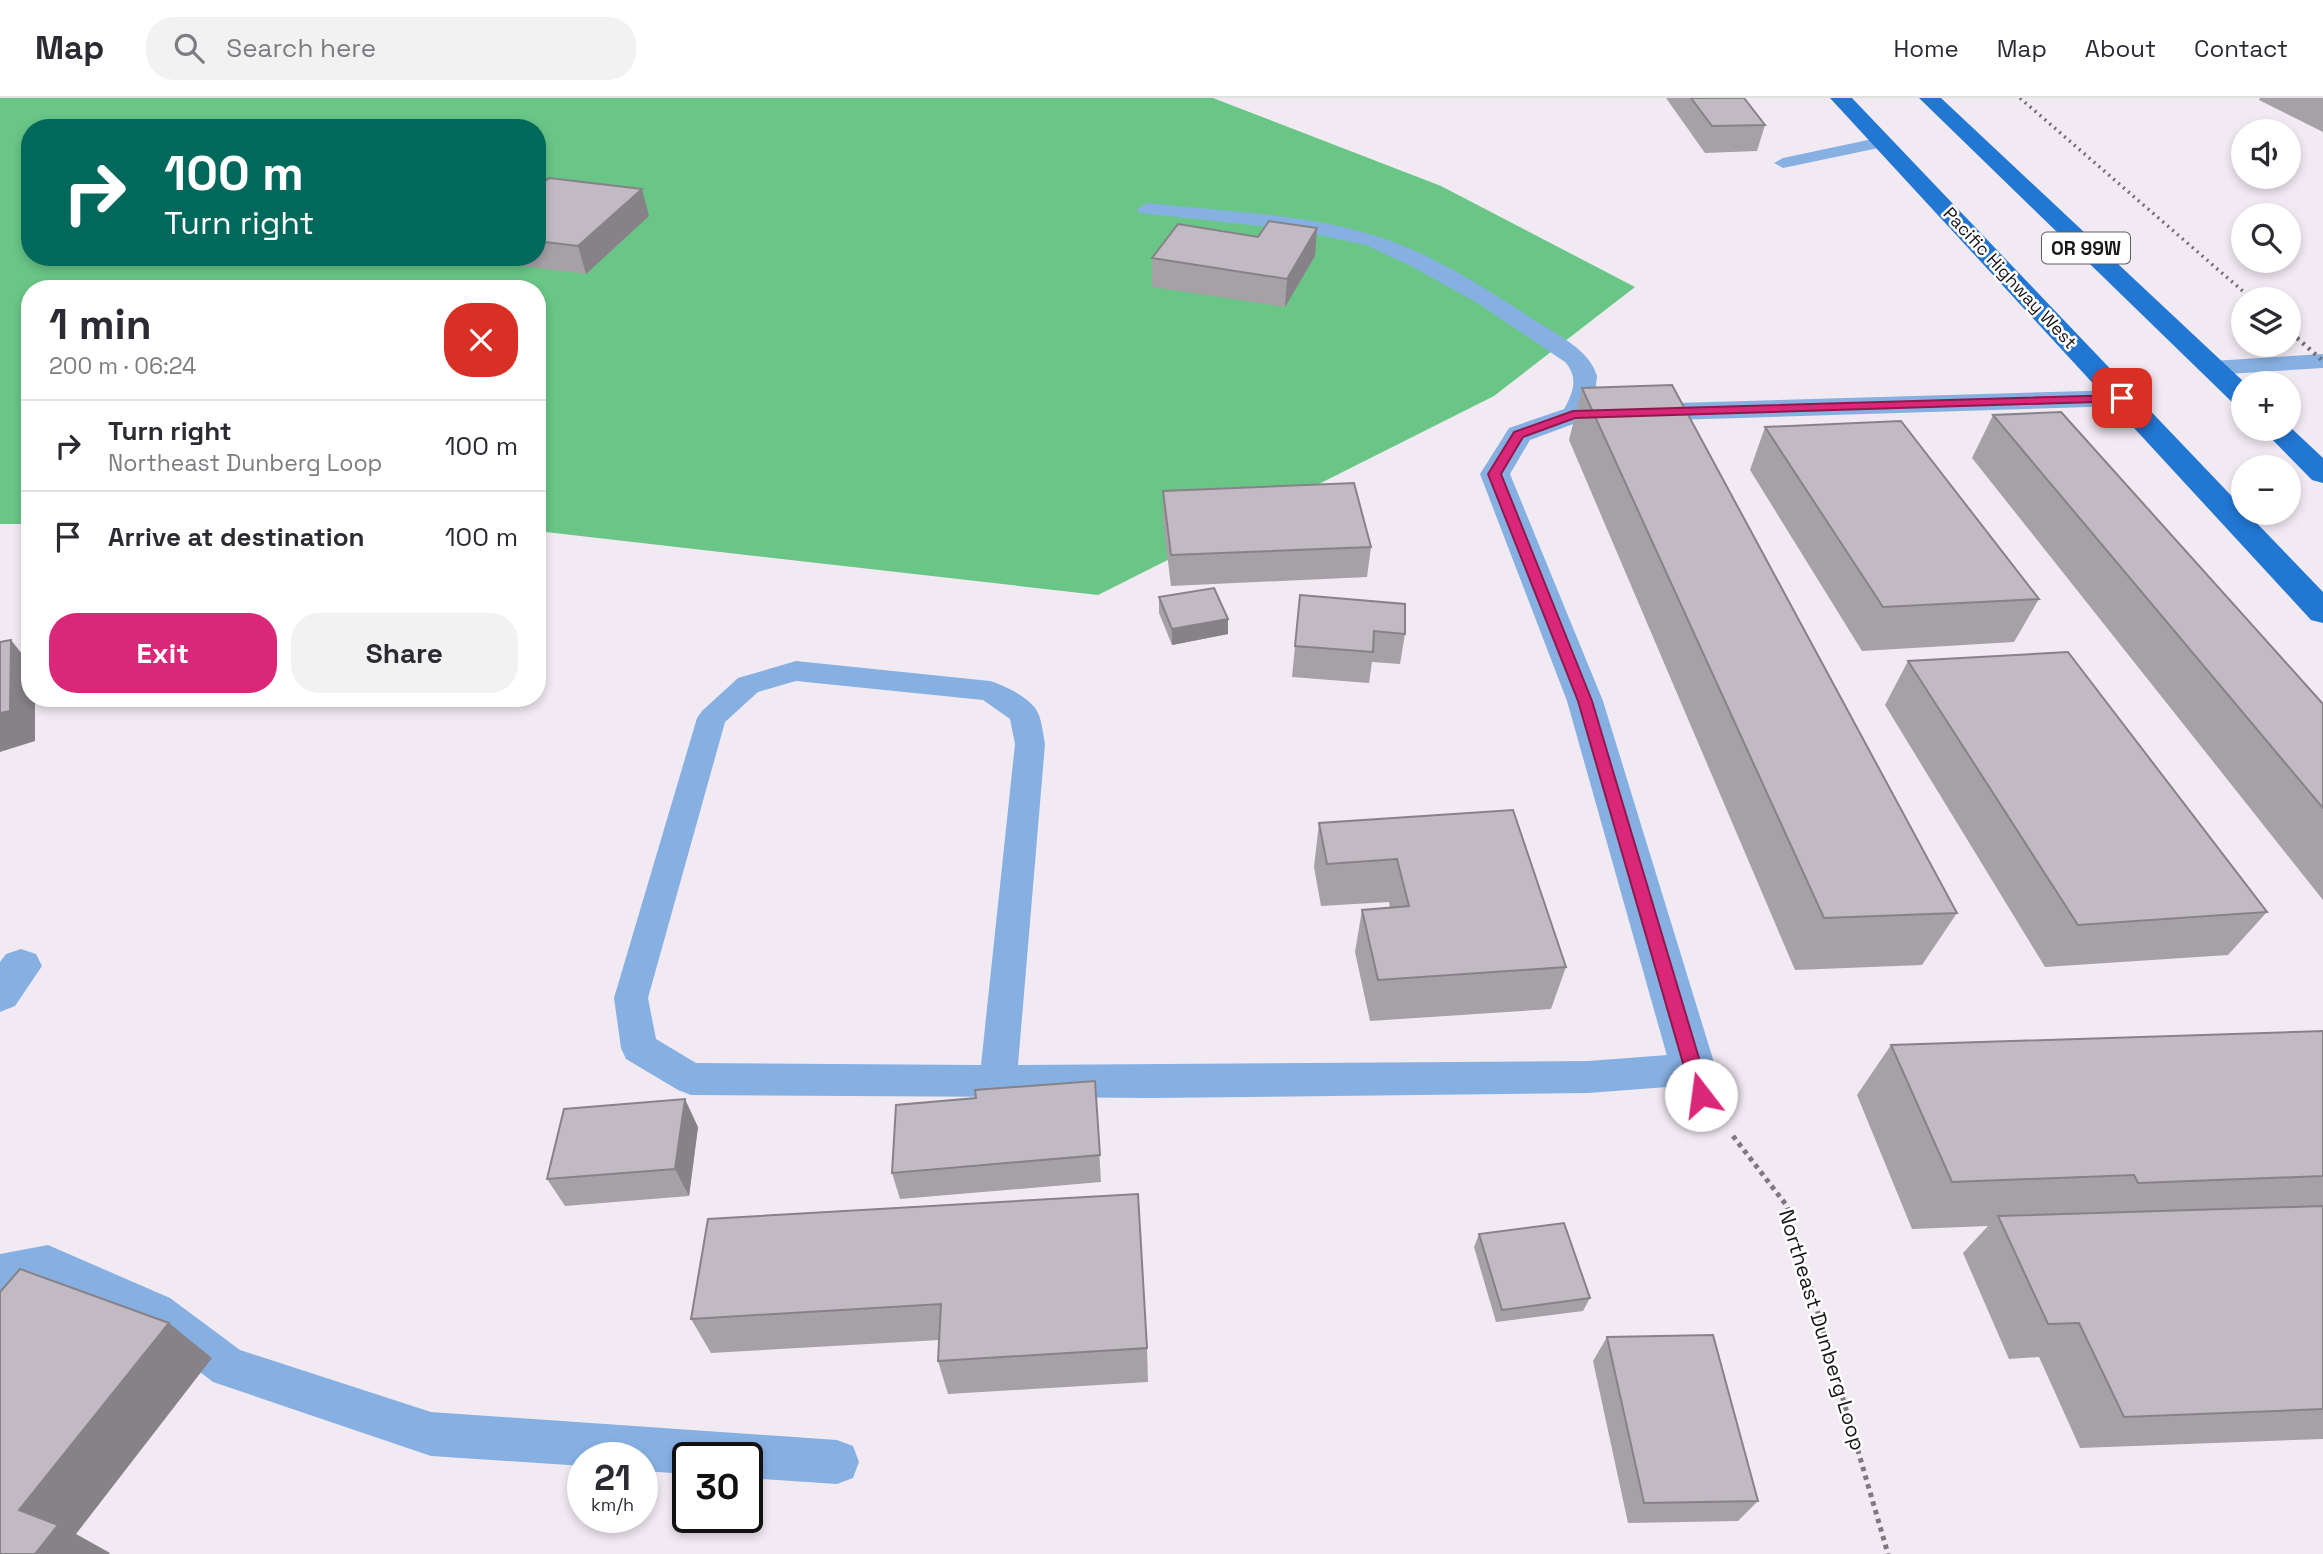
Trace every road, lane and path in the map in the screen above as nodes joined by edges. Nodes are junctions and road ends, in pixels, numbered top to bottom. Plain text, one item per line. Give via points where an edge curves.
1 (1840, 98) edge
2 (1929, 98) edge
3 (1882, 142) junction
4 (1783, 163) dead end
5 (1147, 209) dead end
6 (2323, 361) edge
7 (2212, 368) junction
8 (2231, 386) edge
9 (2122, 398) junction
10 (1573, 415) junction
11 (2289, 441) edge
12 (2323, 474) edge
13 (2323, 612) edge
14 (998, 1082) junction
15 (1697, 1082) junction
16 (0, 1273) edge
17 (836, 1462) dead end
18 (1888, 1554) edge

1 - 3 main road, Pacific Highway West
2 - 7 main road, OR 99W
3 - 4 lane
3 - 9 main road, Pacific Highway West
5 - 10 lane via 1296,225 1374,241 1444,274 1578,360 1585,372 1585,389
6 - 7 lane
7 - 8 main road, OR 99W
9 - 10 street
9 - 13 main road, Pacific Highway West
10 - 15 street via 1519,435 1495,474 1585,701
11 - 12 main road
14 - 14 lane via 691,1079 639,1048 631,998 712,719 748,685 796,671 810,672 990,691 1024,713 1030,744
14 - 15 lane via 1588,1077
15 - 18 path, Northeast Dunberg Loop via 1787,1206
16 - 17 lane via 48,1264 155,1312 228,1367 431,1434

